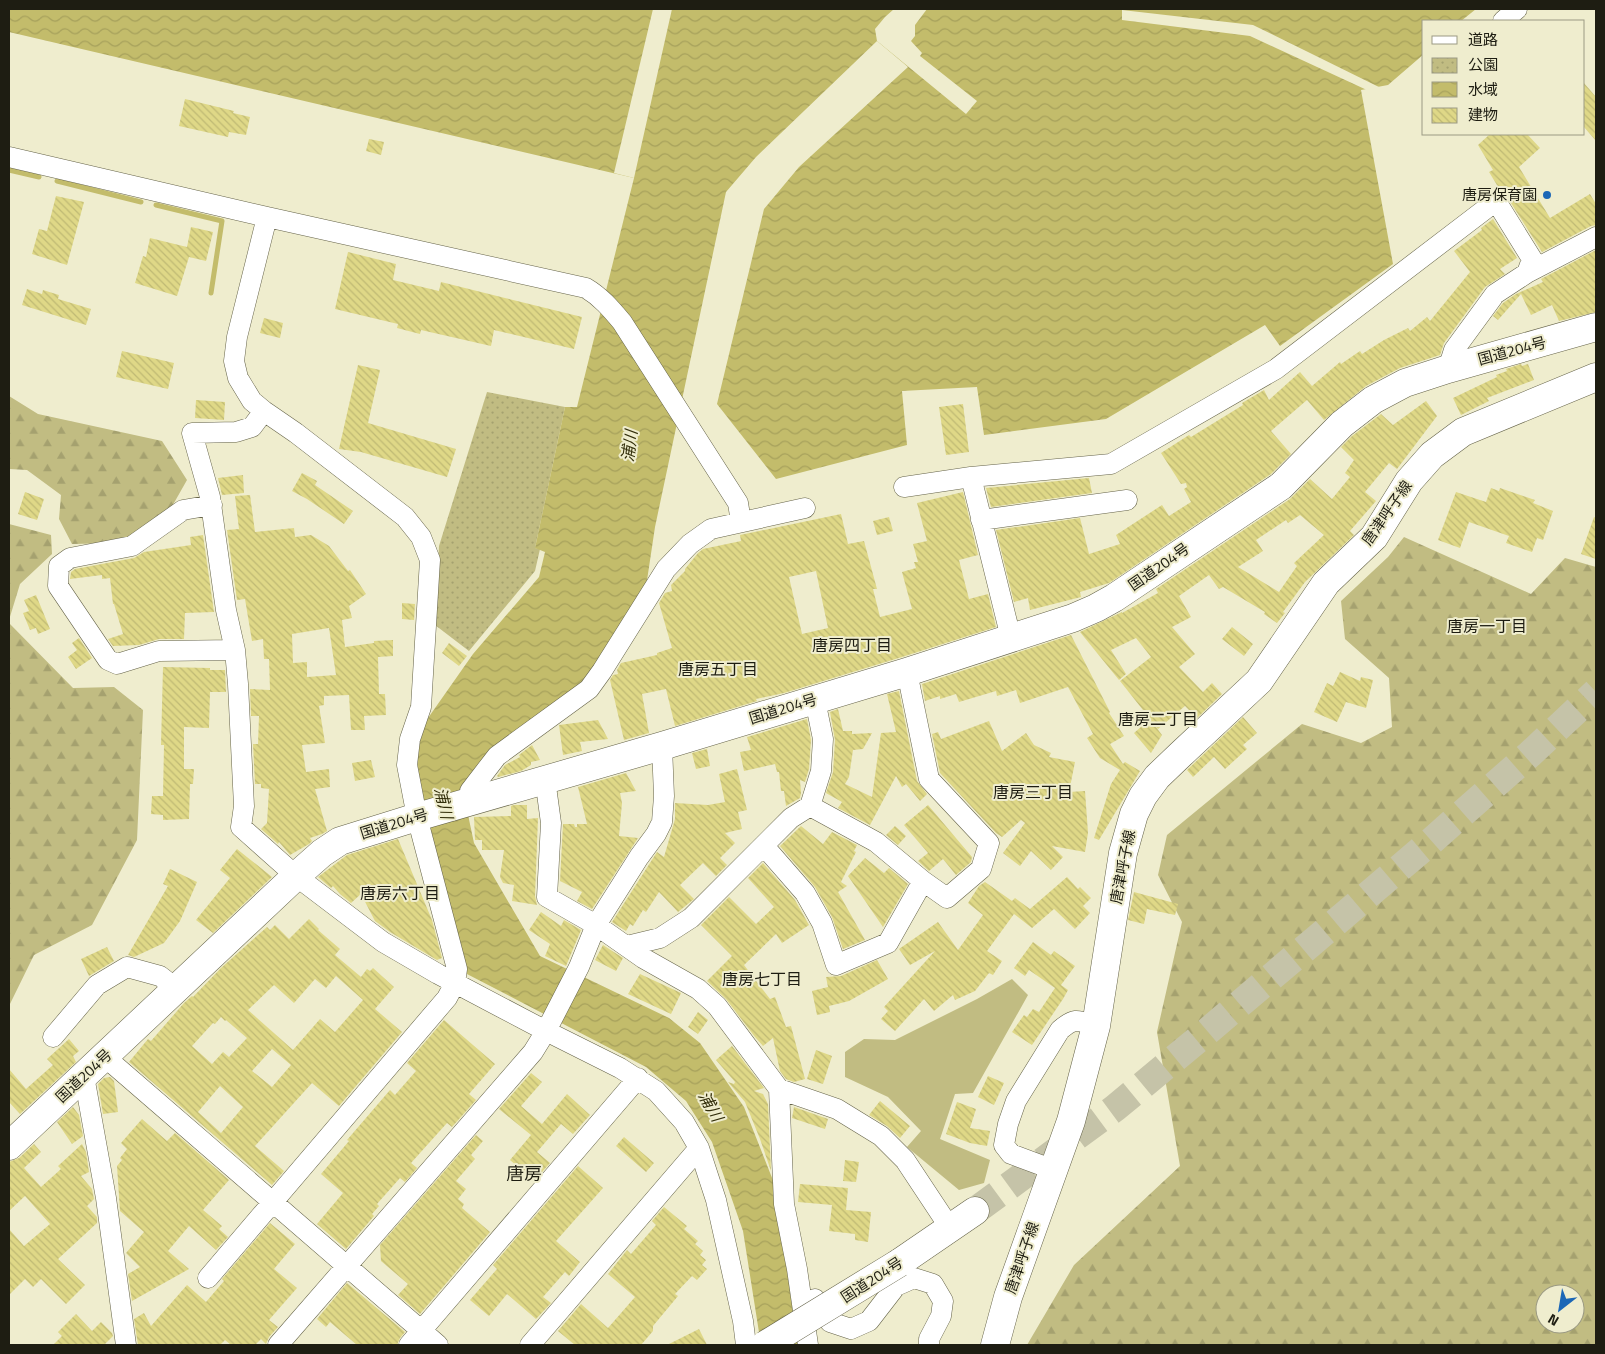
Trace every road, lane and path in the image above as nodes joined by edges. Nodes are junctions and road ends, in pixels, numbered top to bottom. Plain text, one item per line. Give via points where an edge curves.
1 (1517, 9) edge
2 (1505, 20) edge
3 (9, 157) edge
4 (267, 217) junction
5 (1596, 237) edge
6 (1527, 273) junction
7 (1596, 327) edge
8 (1448, 369) junction
9 (1596, 377) edge
10 (264, 411) junction
11 (971, 477) junction
12 (904, 487) dead end
13 (1126, 500) dead end
14 (212, 506) junction
15 (805, 508) dead end
16 (981, 520) junction
17 (741, 522) junction
18 (1011, 638) junction
19 (235, 650) junction
20 (907, 672) junction
21 (815, 700) junction
22 (662, 746) junction
23 (545, 779) junction
24 (470, 801) junction
25 (810, 806) junction
26 (416, 817) junction
27 (764, 846) junction
28 (296, 876) junction
29 (923, 881) junction
30 (596, 925) junction
31 (627, 946) junction
32 (455, 983) junction
33 (177, 989) junction
34 (1096, 1026) junction
35 (546, 1031) junction
36 (53, 1037) dead end
37 (104, 1057) junction
38 (84, 1076) junction
39 (638, 1078) junction
40 (779, 1090) junction
41 (9, 1146) edge
42 (699, 1148) junction
43 (1054, 1170) junction
44 (272, 1203) junction
45 (975, 1211) tunnel mouth
46 (950, 1228) junction
47 (346, 1267) junction
48 (796, 1270) junction
49 (208, 1278) dead end
50 (416, 1338) edge
51 (126, 1345) edge
52 (278, 1345) edge
53 (438, 1345) edge
54 (530, 1345) edge
55 (746, 1345) edge
56 (765, 1345) edge
57 (808, 1345) edge
58 (929, 1345) edge
59 (995, 1345) edge

1 - 2 street
3 - 4 street
4 - 10 street via 234,361 245,392
4 - 17 street via 586,288 596,294 622,322 738,503
5 - 6 street
6 - 8 street via 1496,294 1454,350
6 - 11 street via 1532,259 1496,202 1276,369 1110,464
7 - 8 main road, 国道204号
8 - 18 main road, 国道204号 via 1405,384 1374,400 1342,424 1281,486 1114,598 1073,618
9 - 34 main road, 唐津呼子線 via 1463,432 1432,455 1409,482 1374,536 1326,583 1259,681 1157,777 1134,814 1123,853
10 - 14 street via 252,426 236,432 192,433
10 - 26 street via 405,517 421,537 430,560 421,707 410,739 407,765
11 - 12 street
11 - 16 street
13 - 16 street
14 - 19 street via 226,610
14 - 19 street via 183,510 132,546 70,558 59,566 58,586 108,660 117,664 159,651
15 - 17 street
16 - 18 street
17 - 24 street via 711,529 690,544 666,569 589,689 497,756 470,791
18 - 20 main road, 国道204号
19 - 28 street via 244,806 241,827
20 - 21 main road, 国道204号
20 - 29 street via 929,779 989,843 981,869 947,898
21 - 22 main road, 国道204号
21 - 25 street via 822,755 821,771
22 - 23 main road, 国道204号
22 - 30 street via 662,822
23 - 24 main road, 国道204号
23 - 30 street via 551,823 547,897
24 - 26 main road, 国道204号
25 - 27 street via 791,818
25 - 29 street via 876,842
26 - 28 main road, 国道204号 via 340,841
26 - 32 street via 457,969
27 - 29 street via 805,893 822,923 836,965 888,943
27 - 31 street via 691,918 660,938
28 - 32 street via 383,942
28 - 33 main road, 国道204号
30 - 31 street
30 - 35 street via 579,967
31 - 40 street via 698,989 717,1006
32 - 35 street
32 - 44 street via 447,998
33 - 36 street via 160,976 127,967 97,985
33 - 37 main road, 国道204号
34 - 43 main road, 唐津呼子線 via 1071,1121
34 - 43 street via 1080,1021 1070,1022 1060,1030 1016,1101 1008,1124 1004,1145 1011,1154
35 - 39 street
35 - 47 street via 533,1052
37 - 38 main road, 国道204号
37 - 44 street
38 - 41 main road, 国道204号
38 - 51 street via 106,1198
39 - 42 street via 656,1091 684,1122
39 - 50 street
40 - 46 street via 837,1109 881,1136 905,1160
40 - 48 street via 784,1204
42 - 54 street
42 - 55 street via 716,1200
43 - 59 main road, 唐津呼子線 via 1008,1297
44 - 47 street
44 - 49 street
45 - 46 main road, 国道204号
46 - 56 main road, 国道204号, bridge
47 - 50 street
47 - 52 street
48 - 57 street
48 - 58 street via 830,1322 851,1329 870,1321 896,1286 914,1278 932,1284 943,1301 941,1316 928,1340
50 - 53 street

